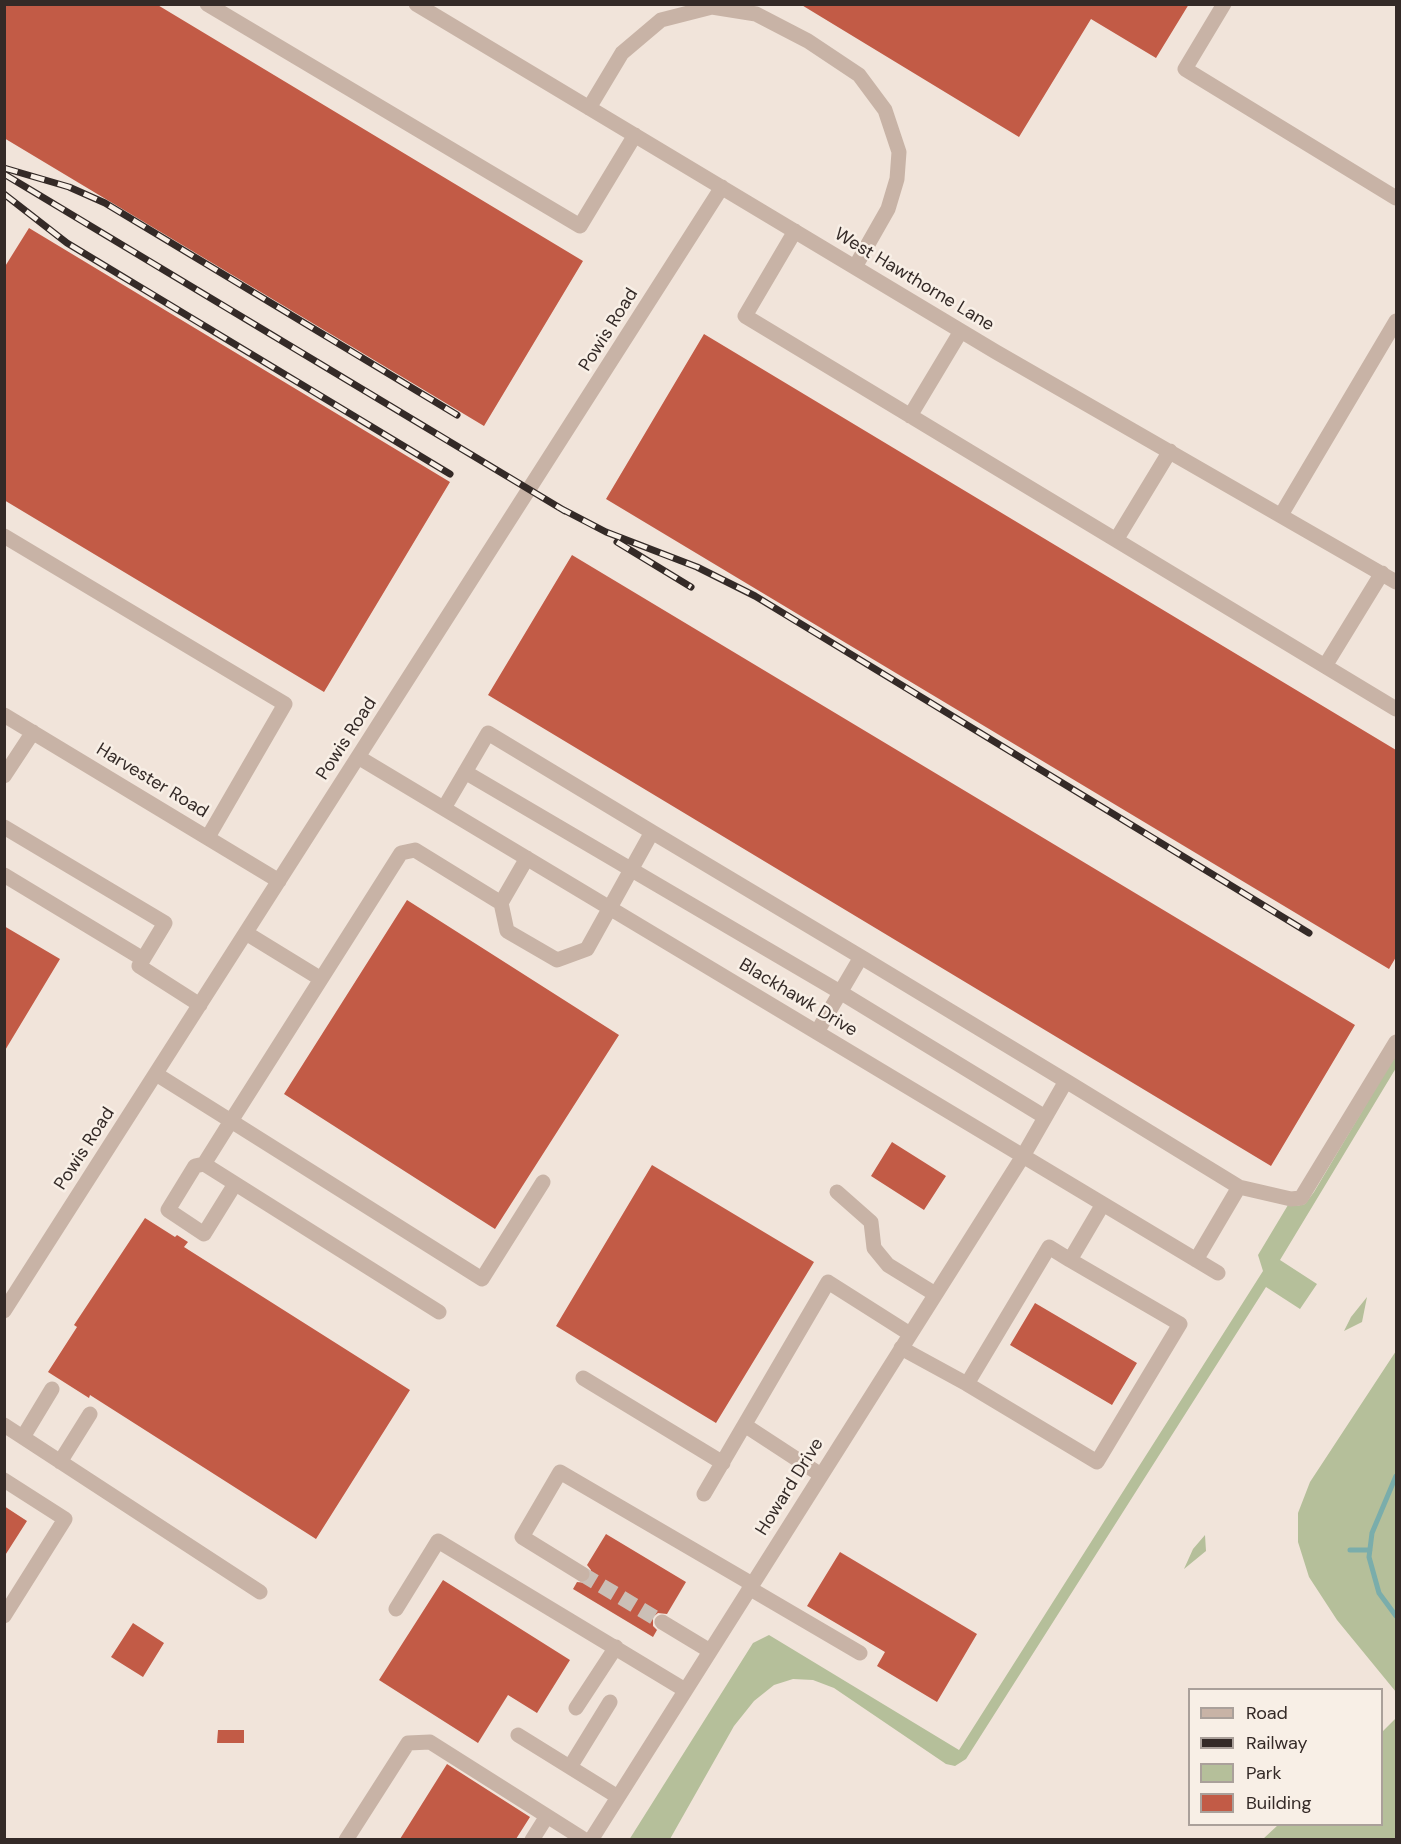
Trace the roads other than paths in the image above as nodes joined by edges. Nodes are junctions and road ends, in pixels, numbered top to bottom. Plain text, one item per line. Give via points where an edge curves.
1 (207, 4) edge
2 (416, 4) edge
3 (1224, 4) edge
4 (589, 108) junction
5 (635, 135) junction
6 (722, 187) junction
7 (1396, 198) edge
8 (795, 231) junction
9 (855, 267) junction
10 (1396, 321) edge
11 (961, 331) junction
12 (910, 416) junction
13 (1170, 451) junction
14 (1281, 515) junction
15 (4, 536) edge
16 (1116, 540) junction
17 (1382, 573) junction
18 (1396, 582) edge
19 (1325, 666) junction
20 (1396, 709) edge
21 (4, 715) edge
22 (33, 732) junction
23 (358, 757) junction
24 (465, 772) junction
25 (4, 776) edge
26 (444, 808) junction
27 (4, 827) edge
28 (652, 832) junction
29 (208, 837) junction
30 (527, 858) junction
31 (631, 870) junction
32 (4, 875) edge
33 (279, 881) junction
34 (501, 903) junction
35 (609, 908) junction
36 (246, 933) junction
37 (861, 957) junction
38 (143, 959) junction
39 (321, 979) junction
40 (840, 992) junction
41 (200, 1005) junction
42 (817, 1032) junction
43 (1396, 1042) edge
44 (156, 1074) junction
45 (1066, 1081) junction
46 (1045, 1117) junction
47 (231, 1121) junction
48 (1023, 1156) junction
49 (204, 1164) junction
50 (543, 1182) dead end
51 (235, 1184) junction
52 (1239, 1187) junction
53 (837, 1192) dead end
54 (1103, 1204) junction
55 (1070, 1260) junction
56 (1196, 1260) junction
57 (1218, 1273) dead end
58 (935, 1294) junction
59 (4, 1311) edge
60 (440, 1312) dead end
61 (910, 1334) junction
62 (901, 1348) junction
63 (583, 1378) dead end
64 (968, 1384) junction
65 (52, 1389) dead end
66 (90, 1414) dead end
67 (4, 1425) edge
68 (746, 1426) junction
69 (22, 1437) junction
70 (60, 1462) junction
71 (723, 1463) junction
72 (821, 1475) junction
73 (4, 1480) edge
74 (704, 1494) dead end
75 (582, 1574) tunnel mouth
76 (751, 1586) junction
77 (260, 1592) dead end
78 (396, 1609) dead end
79 (4, 1616) edge
80 (662, 1622) tunnel mouth
81 (616, 1647) junction
82 (710, 1651) junction
83 (860, 1653) dead end
84 (685, 1690) junction
85 (610, 1702) dead end
86 (576, 1708) dead end
87 (518, 1735) dead end
88 (570, 1767) junction
89 (618, 1797) junction
90 (547, 1816) junction
91 (346, 1839) edge
92 (532, 1839) edge
93 (585, 1839) edge
94 (591, 1839) edge

1 - 5 street via 580,226
2 - 4 street, West Hawthorne Lane
3 - 7 street via 1185,69
4 - 5 street, West Hawthorne Lane
4 - 9 street via 622,53 662,20 712,7 756,14 808,41 859,75 885,110 899,152 897,179 888,209
5 - 6 street, West Hawthorne Lane
6 - 8 street, West Hawthorne Lane
6 - 23 street, Powis Road
8 - 9 street, West Hawthorne Lane
8 - 12 street via 745,316
9 - 11 street, West Hawthorne Lane
10 - 14 street
11 - 12 street
11 - 13 street, West Hawthorne Lane
12 - 16 street
13 - 14 street, West Hawthorne Lane
13 - 16 street
14 - 17 street, West Hawthorne Lane
15 - 29 street via 285,704
16 - 19 street
17 - 18 street, West Hawthorne Lane
17 - 19 street
19 - 20 street
21 - 22 street, Harvester Road
22 - 25 street
22 - 29 street, Harvester Road
23 - 26 street, Blackhawk Drive
23 - 33 street, Powis Road
24 - 26 street
24 - 28 street via 488,733
24 - 31 street
26 - 30 street, Blackhawk Drive
27 - 38 street via 165,923
28 - 31 street
28 - 37 street
29 - 33 street, Harvester Road
30 - 34 street
30 - 35 street, Blackhawk Drive
31 - 35 street
31 - 40 street
32 - 38 street
33 - 36 street, Powis Road
34 - 35 street via 507,931 557,960 587,949
34 - 39 street via 415,850 408,850 396,859
35 - 42 street, Blackhawk Drive
36 - 39 street
36 - 41 street, Powis Road
37 - 40 street
37 - 45 street
38 - 41 street via 139,966
39 - 47 street
40 - 42 street
40 - 46 street
41 - 44 street, Powis Road
42 - 48 street, Blackhawk Drive
43 - 52 street via 1301,1198
44 - 47 street
44 - 59 street, Powis Road
45 - 46 street, Howard Drive
45 - 52 street
46 - 48 street, Howard Drive
47 - 49 street
47 - 50 street via 483,1279
48 - 54 street, Blackhawk Drive
48 - 58 street, Howard Drive
49 - 51 street
49 - 51 street via 195,1166 168,1210 204,1234
51 - 60 street
52 - 56 street
53 - 58 street via 871,1222 874,1248 888,1265
54 - 55 street
54 - 56 street, Blackhawk Drive
55 - 64 street via 1049,1247
55 - 64 street via 1180,1324 1097,1462
56 - 57 street, Blackhawk Drive
58 - 61 street, Howard Drive
61 - 62 street, Howard Drive
61 - 68 street via 828,1282
62 - 64 street
62 - 72 street, Howard Drive
63 - 71 street
65 - 69 street
66 - 70 street
67 - 69 street
68 - 71 street
68 - 72 street
69 - 70 street
70 - 77 street
71 - 74 street
72 - 76 street, Howard Drive
73 - 79 street via 65,1519
75 - 76 street via 522,1537 560,1472
76 - 82 street, Howard Drive
76 - 83 street
78 - 81 street via 438,1541
80 - 82 street
81 - 84 street
81 - 86 street
82 - 84 street, Howard Drive
84 - 89 street, Howard Drive
85 - 88 street
87 - 88 street
88 - 89 street
89 - 94 street, Howard Drive
90 - 91 street via 430,1742 408,1743
90 - 92 street
90 - 93 street

